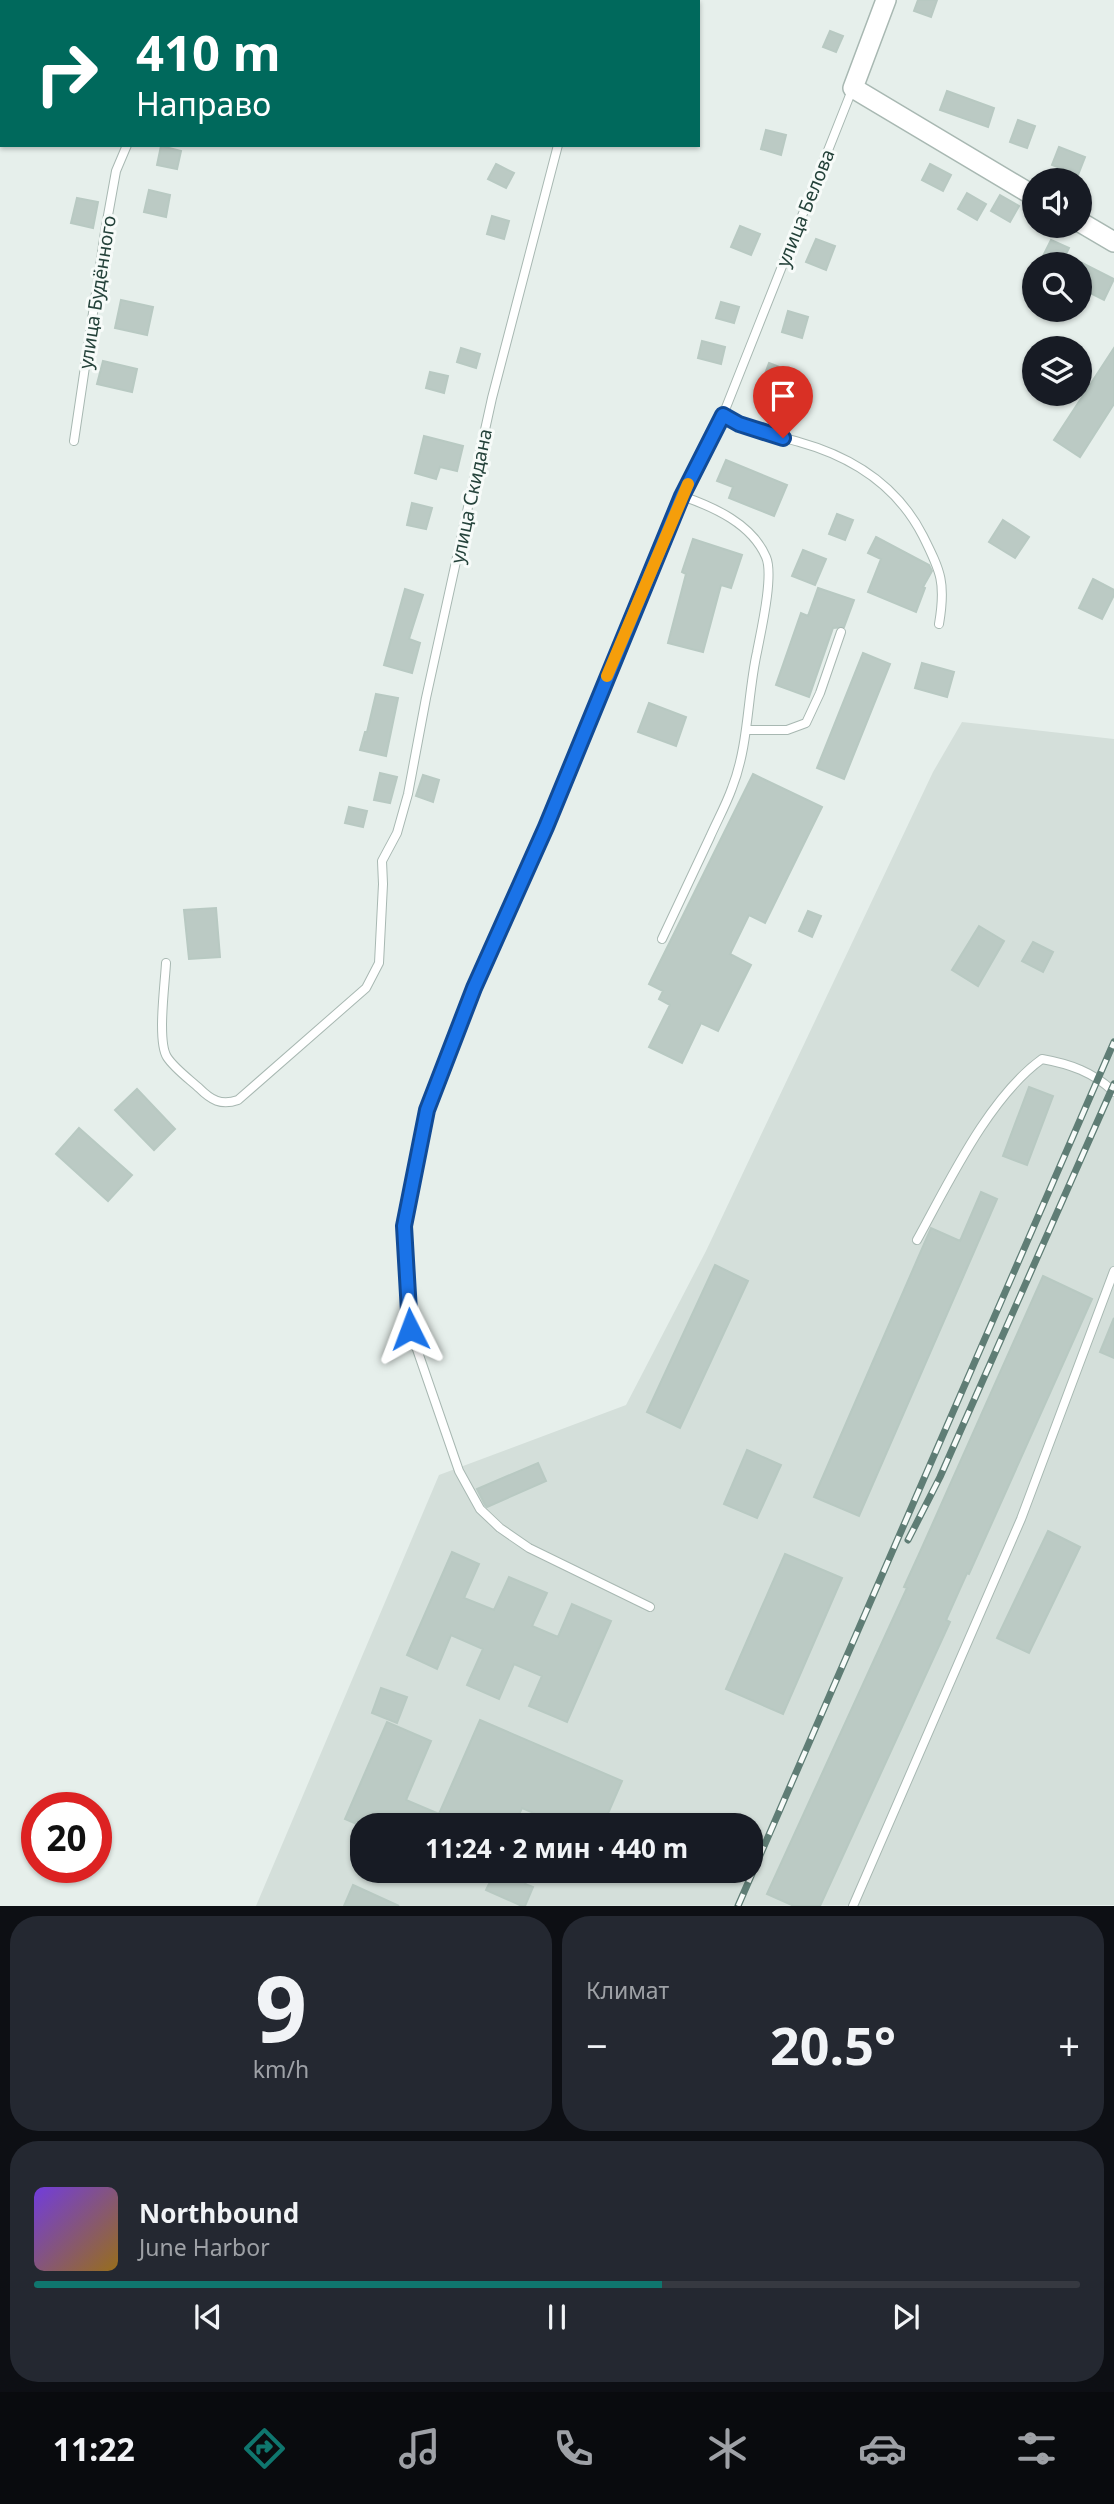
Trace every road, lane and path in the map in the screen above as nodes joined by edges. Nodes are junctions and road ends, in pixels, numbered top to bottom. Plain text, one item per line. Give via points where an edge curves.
1 (886, 0) edge
2 (853, 88) junction
3 (126, 147) edge
4 (557, 147) edge
5 (1022, 189) edge
6 (1092, 229) edge
7 (1114, 243) edge
8 (723, 415) junction
9 (74, 441) dead end
10 (682, 496) junction
11 (939, 624) dead end
12 (841, 632) dead end
13 (746, 730) junction
14 (662, 939) dead end
15 (166, 963) dead end
16 (1114, 1092) edge
17 (917, 1240) dead end
18 (1114, 1271) edge
19 (650, 1607) dead end
20 (853, 1906) edge

1 - 2 street, улица Белова
2 - 5 street
2 - 8 lane, улица Белова
3 - 9 lane, улица Будённого via 116,171 105,232
4 - 15 lane, улица Скидана via 492,398 408,794 397,833 382,861 379,963 366,988 238,1100 228,1103 202,1091 167,1057 162,1040
6 - 7 street
8 - 10 lane, улица Белова
8 - 11 lane via 865,469 887,487 916,521 942,573
10 - 13 lane via 734,520 754,538 769,566
10 - 19 lane, улица Белова via 427,1110 404,1226 410,1329 459,1471 480,1508 528,1548
12 - 13 lane via 806,723 787,730
13 - 14 lane via 733,788
16 - 17 lane via 1098,1077 1065,1063 1042,1059 1021,1074 968,1146
18 - 20 lane via 1021,1519

